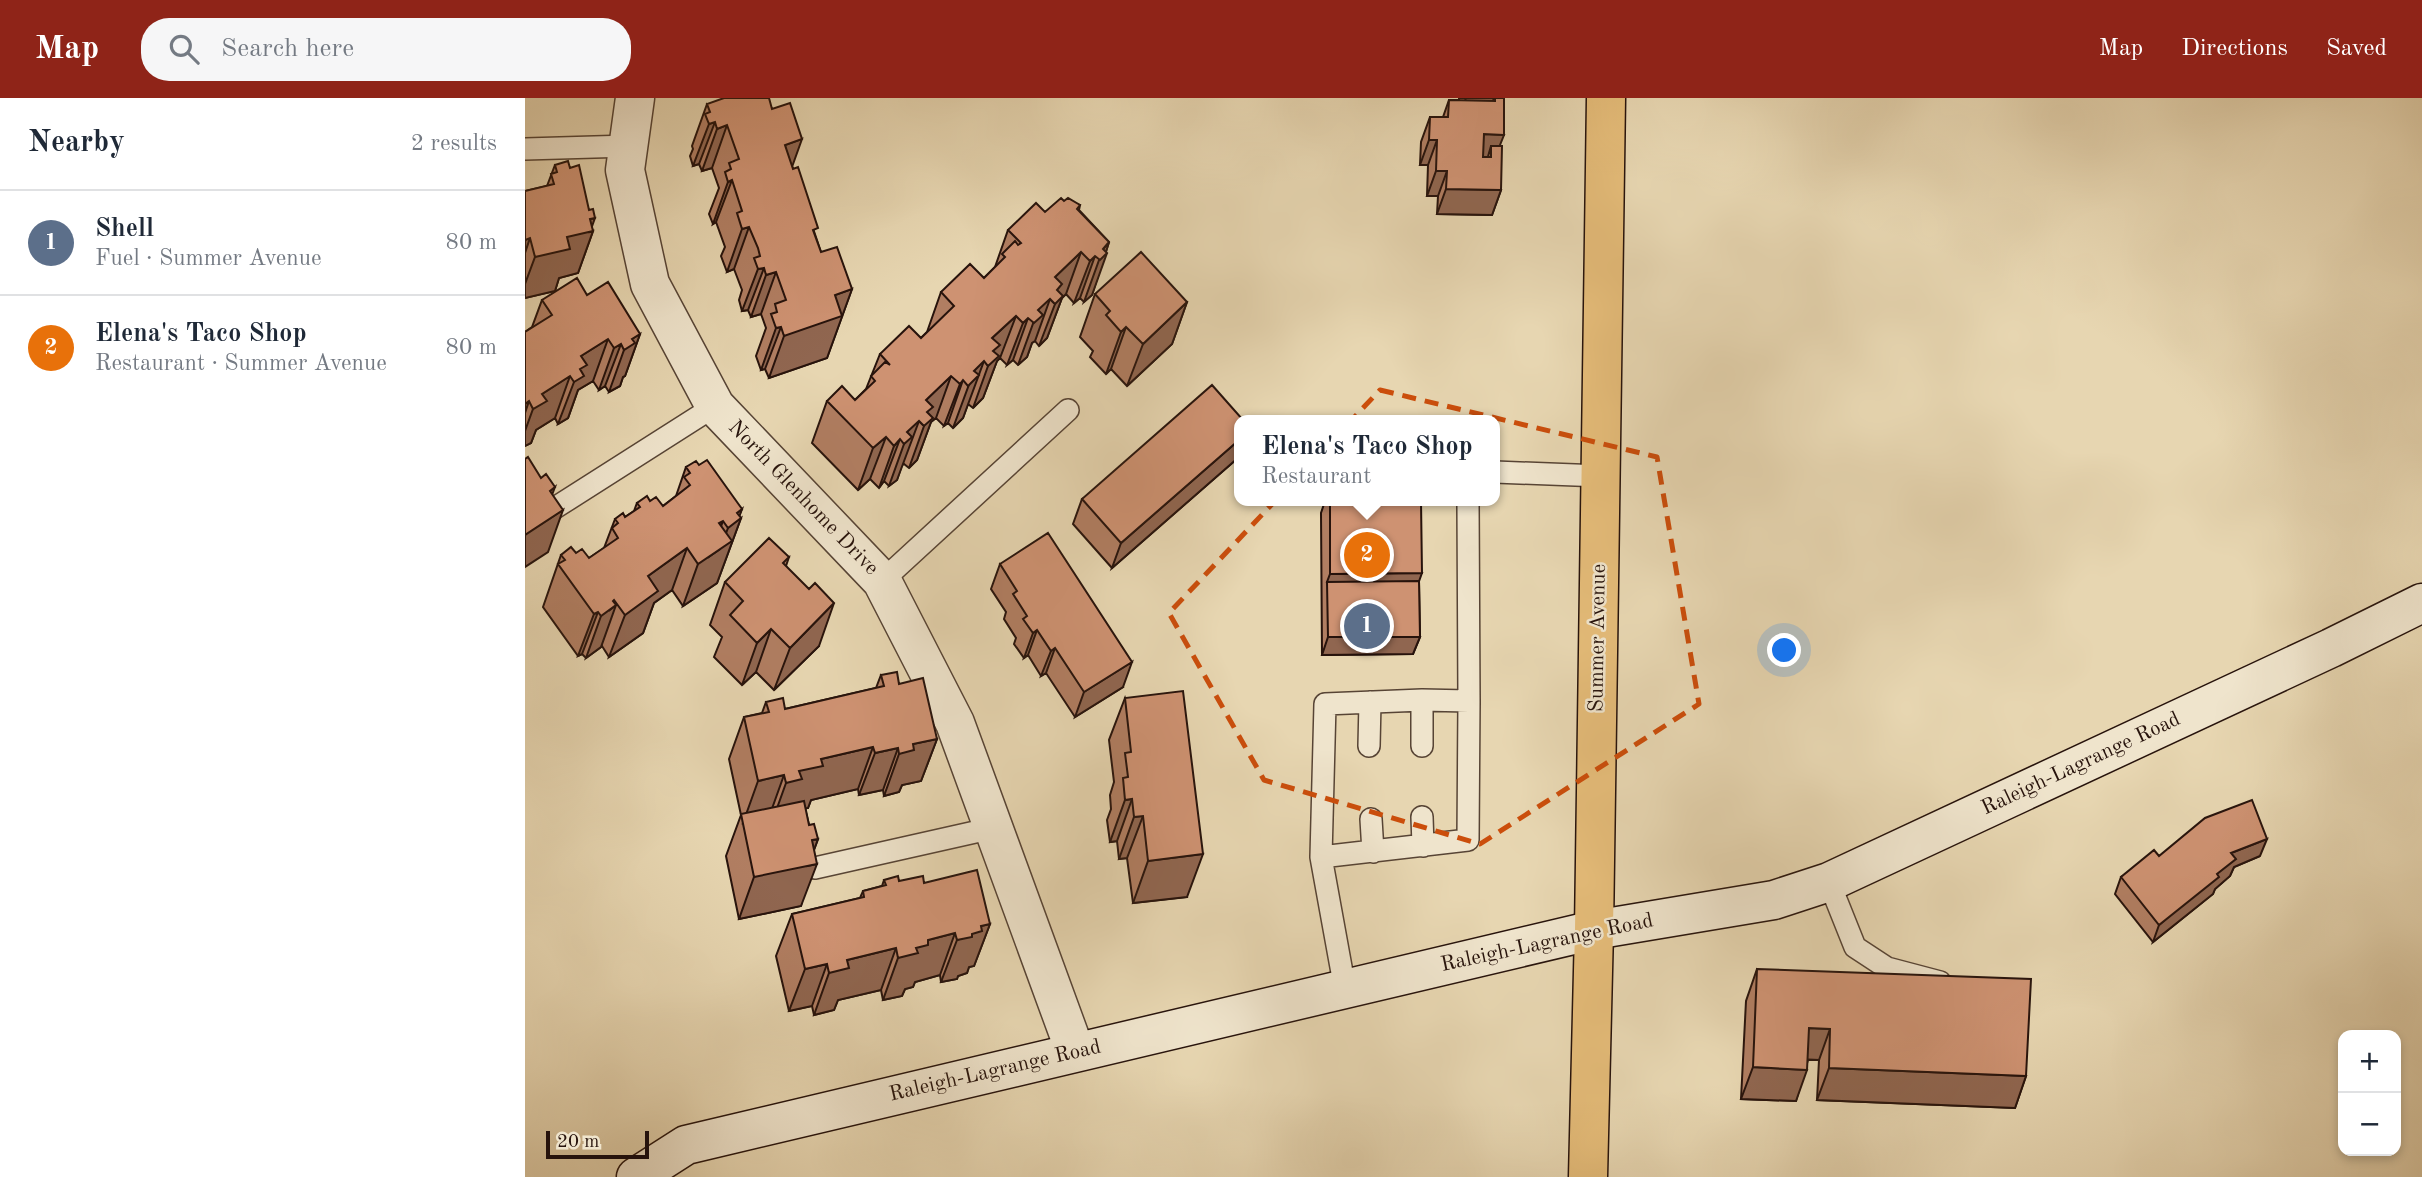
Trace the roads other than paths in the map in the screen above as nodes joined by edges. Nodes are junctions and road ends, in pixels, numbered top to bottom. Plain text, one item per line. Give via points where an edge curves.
1 (635, 98) edge
2 (1606, 98) edge
3 (629, 146) junction
4 (525, 149) edge
5 (715, 406) junction
6 (1067, 410) dead end
7 (1500, 472) edge
8 (1601, 476) junction
9 (1468, 506) edge
10 (550, 511) edge
11 (882, 581) junction
12 (2422, 603) edge
13 (1422, 700) junction
14 (1469, 701) junction
15 (1370, 702) junction
16 (1369, 746) dead end
17 (1422, 746) dead end
18 (1422, 817) dead end
19 (1371, 819) dead end
20 (993, 828) junction
21 (1423, 846) junction
22 (1373, 852) junction
23 (1321, 857) junction
24 (815, 867) edge
25 (1829, 882) junction
26 (1594, 930) junction
27 (1945, 983) edge
28 (1345, 989) junction
29 (1075, 1051) junction
30 (636, 1177) edge
31 (1588, 1177) edge

1 - 3 main road, North Glenhome Drive
2 - 8 main road, Summer Avenue
3 - 4 lane
3 - 5 main road, North Glenhome Drive via 625,170 650,284
5 - 10 lane
5 - 11 main road, North Glenhome Drive
6 - 11 lane
7 - 8 lane
8 - 26 main road, Summer Avenue
9 - 14 lane
11 - 20 main road, North Glenhome Drive via 955,723
12 - 25 main road, Raleigh-Lagrange Road
13 - 14 lane
13 - 15 lane
13 - 17 lane
14 - 21 lane via 1468,840
15 - 16 lane
15 - 23 lane via 1325,704
18 - 21 lane
19 - 22 lane
20 - 24 lane
20 - 29 main road, North Glenhome Drive
21 - 22 lane
22 - 23 lane
23 - 28 lane
25 - 26 main road, Raleigh-Lagrange Road via 1774,900
25 - 27 lane via 1855,947 1887,968
26 - 28 main road, Raleigh-Lagrange Road
26 - 31 main road, Summer Avenue
28 - 29 main road, Raleigh-Lagrange Road
29 - 30 main road, Raleigh-Lagrange Road via 686,1145

